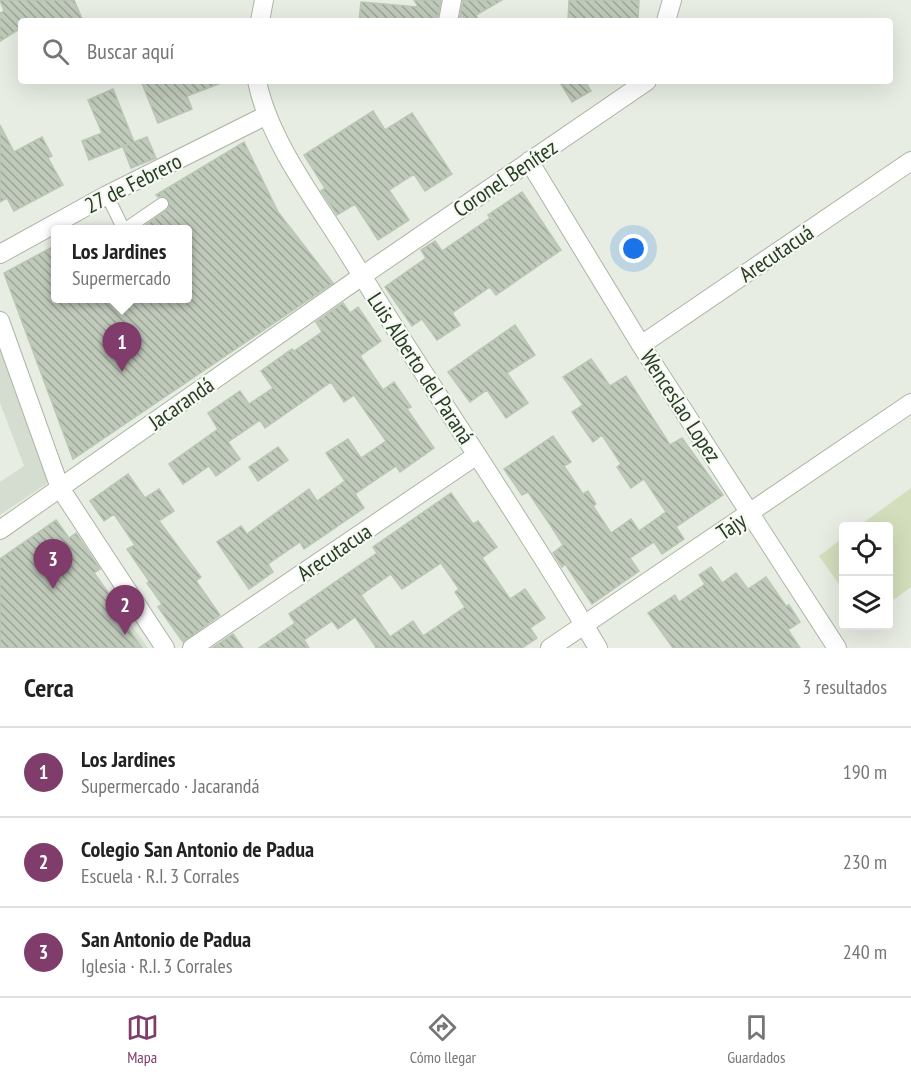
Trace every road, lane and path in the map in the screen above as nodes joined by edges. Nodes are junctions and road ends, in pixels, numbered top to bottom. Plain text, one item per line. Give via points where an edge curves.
1 (264, 0) edge
2 (452, 0) edge
3 (672, 0) edge
4 (261, 18) edge
5 (449, 18) edge
6 (667, 18) edge
7 (258, 84) edge
8 (643, 84) edge
9 (267, 115) junction
10 (529, 161) junction
11 (911, 161) edge
12 (107, 195) junction
13 (162, 204) dead end
14 (53, 225) edge
15 (122, 225) edge
16 (131, 225) edge
17 (51, 226) edge
18 (0, 254) edge
19 (362, 276) junction
20 (0, 321) edge
21 (641, 345) junction
22 (911, 403) edge
23 (477, 455) junction
24 (60, 488) junction
25 (750, 513) junction
26 (0, 530) edge
27 (585, 625) junction
28 (165, 648) edge
29 (192, 648) edge
30 (550, 648) edge
31 (598, 648) edge
32 (837, 648) edge

1 - 4 street
2 - 5 street
3 - 6 street
7 - 9 street, Luis Alberto del Paraná
8 - 10 street, Coronel Benítez
9 - 12 street, 27 de Febrero
9 - 19 street, Luis Alberto del Paraná via 273,132
10 - 19 street, Coronel Benítez
10 - 21 street, Wenceslao Lopez
11 - 21 street, Arecutacuá
12 - 14 street, 27 de Febrero
12 - 15 lane
13 - 16 lane
17 - 18 street, 27 de Febrero
19 - 23 street, Luis Alberto del Paraná
19 - 24 street, Jacarandá
20 - 24 street
21 - 25 street, Wenceslao Lopez
22 - 25 street, Tajy
23 - 27 street, Luis Alberto del Paraná
23 - 29 street, Arecutacua
24 - 26 street, Jacarandá
24 - 28 street
25 - 27 street, Tajy
25 - 32 street, Wenceslao Lopez
27 - 30 street, Tajy
27 - 31 street, Luis Alberto del Paraná

